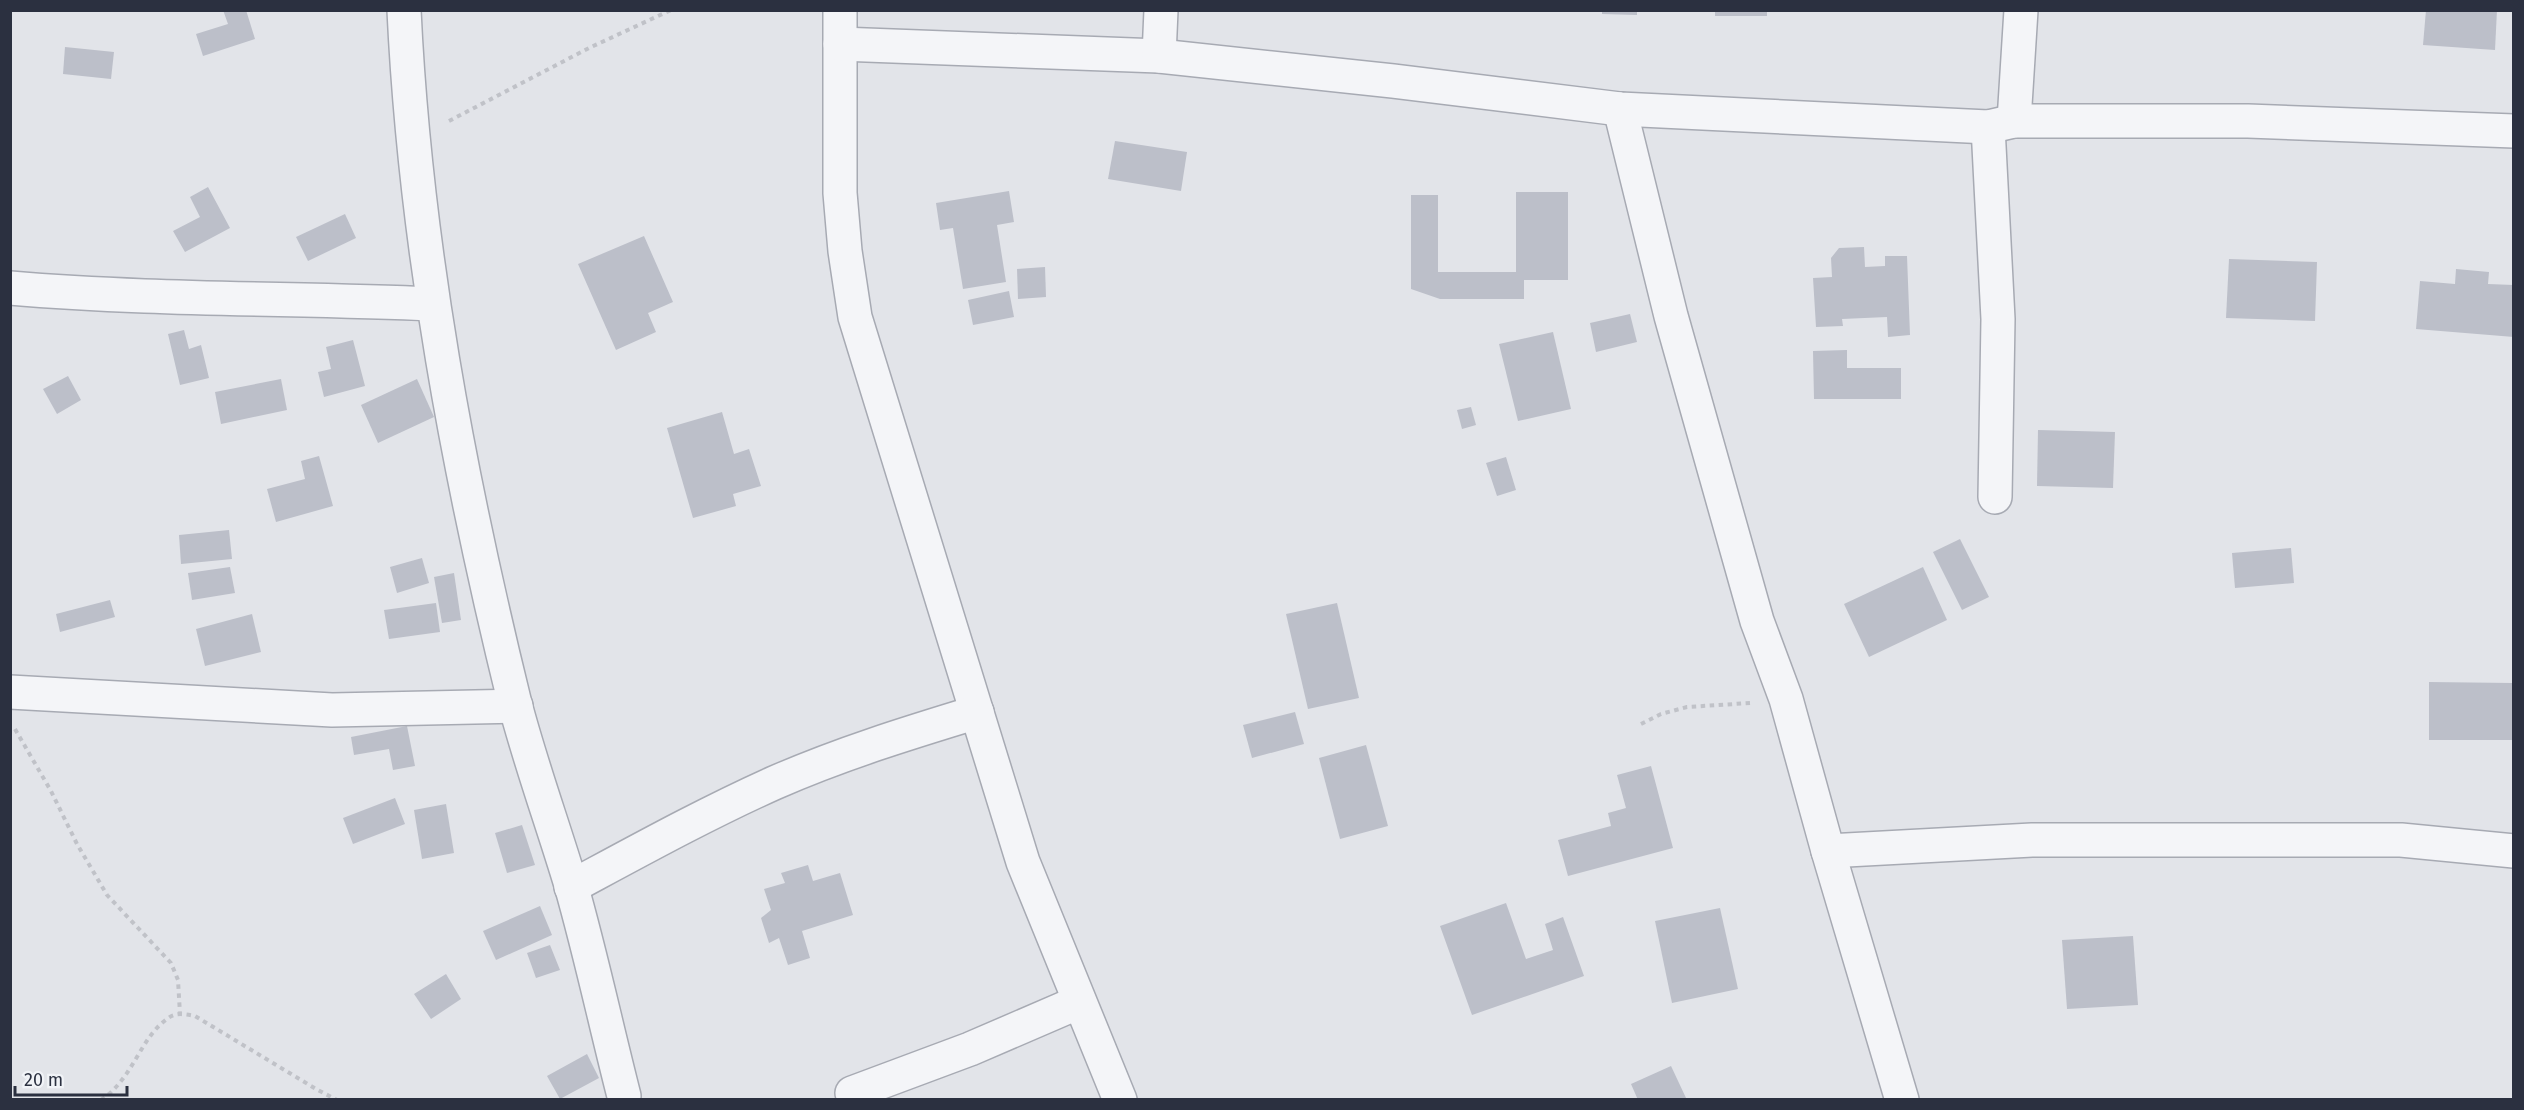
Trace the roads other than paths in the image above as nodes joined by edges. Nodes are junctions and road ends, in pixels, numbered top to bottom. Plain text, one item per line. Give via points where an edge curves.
1 (404, 10) edge
2 (840, 10) edge
3 (1161, 10) edge
4 (2021, 10) edge
5 (840, 44) junction
6 (1159, 56) junction
7 (1620, 109) junction
8 (2001, 124) junction
9 (2514, 131) edge
10 (10, 288) edge
11 (433, 304) junction
12 (1995, 497) dead end
13 (10, 692) edge
14 (516, 706) junction
15 (976, 712) junction
16 (1828, 851) junction
17 (2514, 851) edge
18 (571, 887) junction
19 (1079, 1002) junction
20 (852, 1093) dead end
21 (624, 1096) dead end
22 (1120, 1100) edge
23 (1902, 1100) edge

1 - 11 street
2 - 5 street
3 - 6 street
4 - 8 street
5 - 6 street
5 - 15 street via 840,193 855,317
6 - 7 street
7 - 8 street
7 - 16 street via 1674,327 1757,621 1785,699
8 - 9 street via 2248,121
8 - 12 street
10 - 11 street
11 - 14 street via 469,497
13 - 14 street via 332,710
14 - 18 street
15 - 18 street via 884,741 775,783
15 - 19 street via 1023,862
16 - 17 street via 2032,840 2401,840
16 - 23 street
18 - 21 street
19 - 20 street via 970,1050
19 - 22 street

